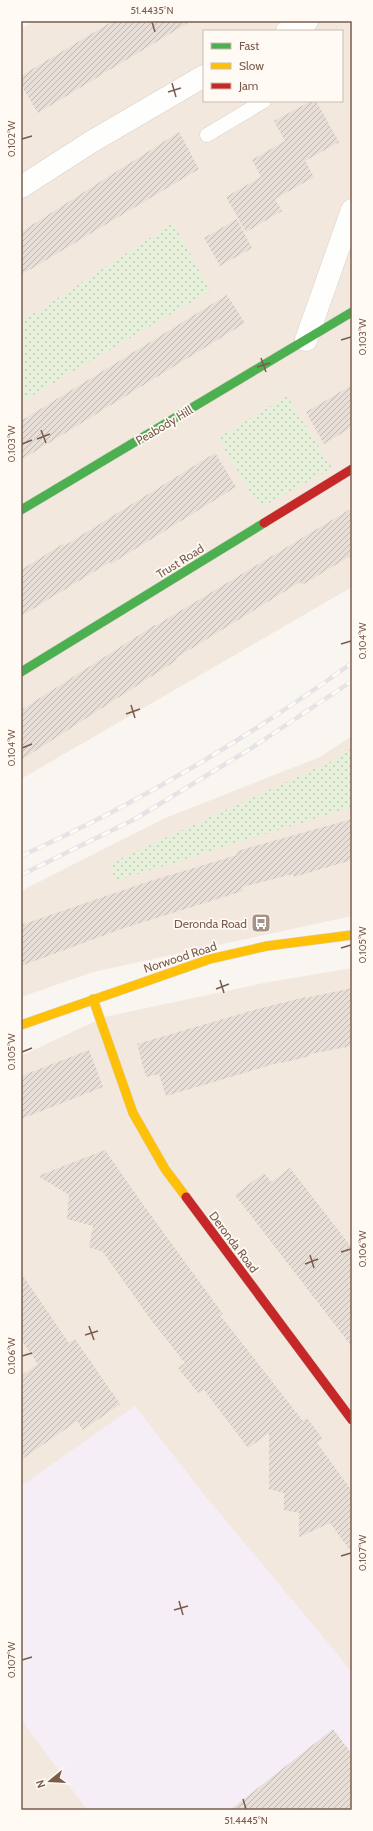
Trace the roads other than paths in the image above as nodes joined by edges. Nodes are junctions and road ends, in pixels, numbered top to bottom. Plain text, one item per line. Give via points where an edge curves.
1 (307, 21) edge
2 (289, 30) edge
3 (203, 77) edge
4 (262, 102) edge
5 (207, 135) dead end
6 (21, 187) edge
7 (352, 210) edge
8 (346, 250) edge
9 (352, 312) edge
10 (306, 340) junction
11 (352, 469) edge
12 (21, 510) edge
13 (21, 672) edge
14 (352, 935) edge
15 (92, 999) junction
16 (21, 1025) edge
17 (352, 1420) edge

1 - 2 street
3 - 6 street via 91,142
4 - 5 lane
7 - 8 street
8 - 10 street
9 - 10 street, Peabody Hill
10 - 12 street, Peabody Hill
11 - 13 street, Trust Road
14 - 15 street, Norwood Road via 267,946 210,959
15 - 16 street, Norwood Road
15 - 17 street, Deronda Road via 133,1113 162,1164

